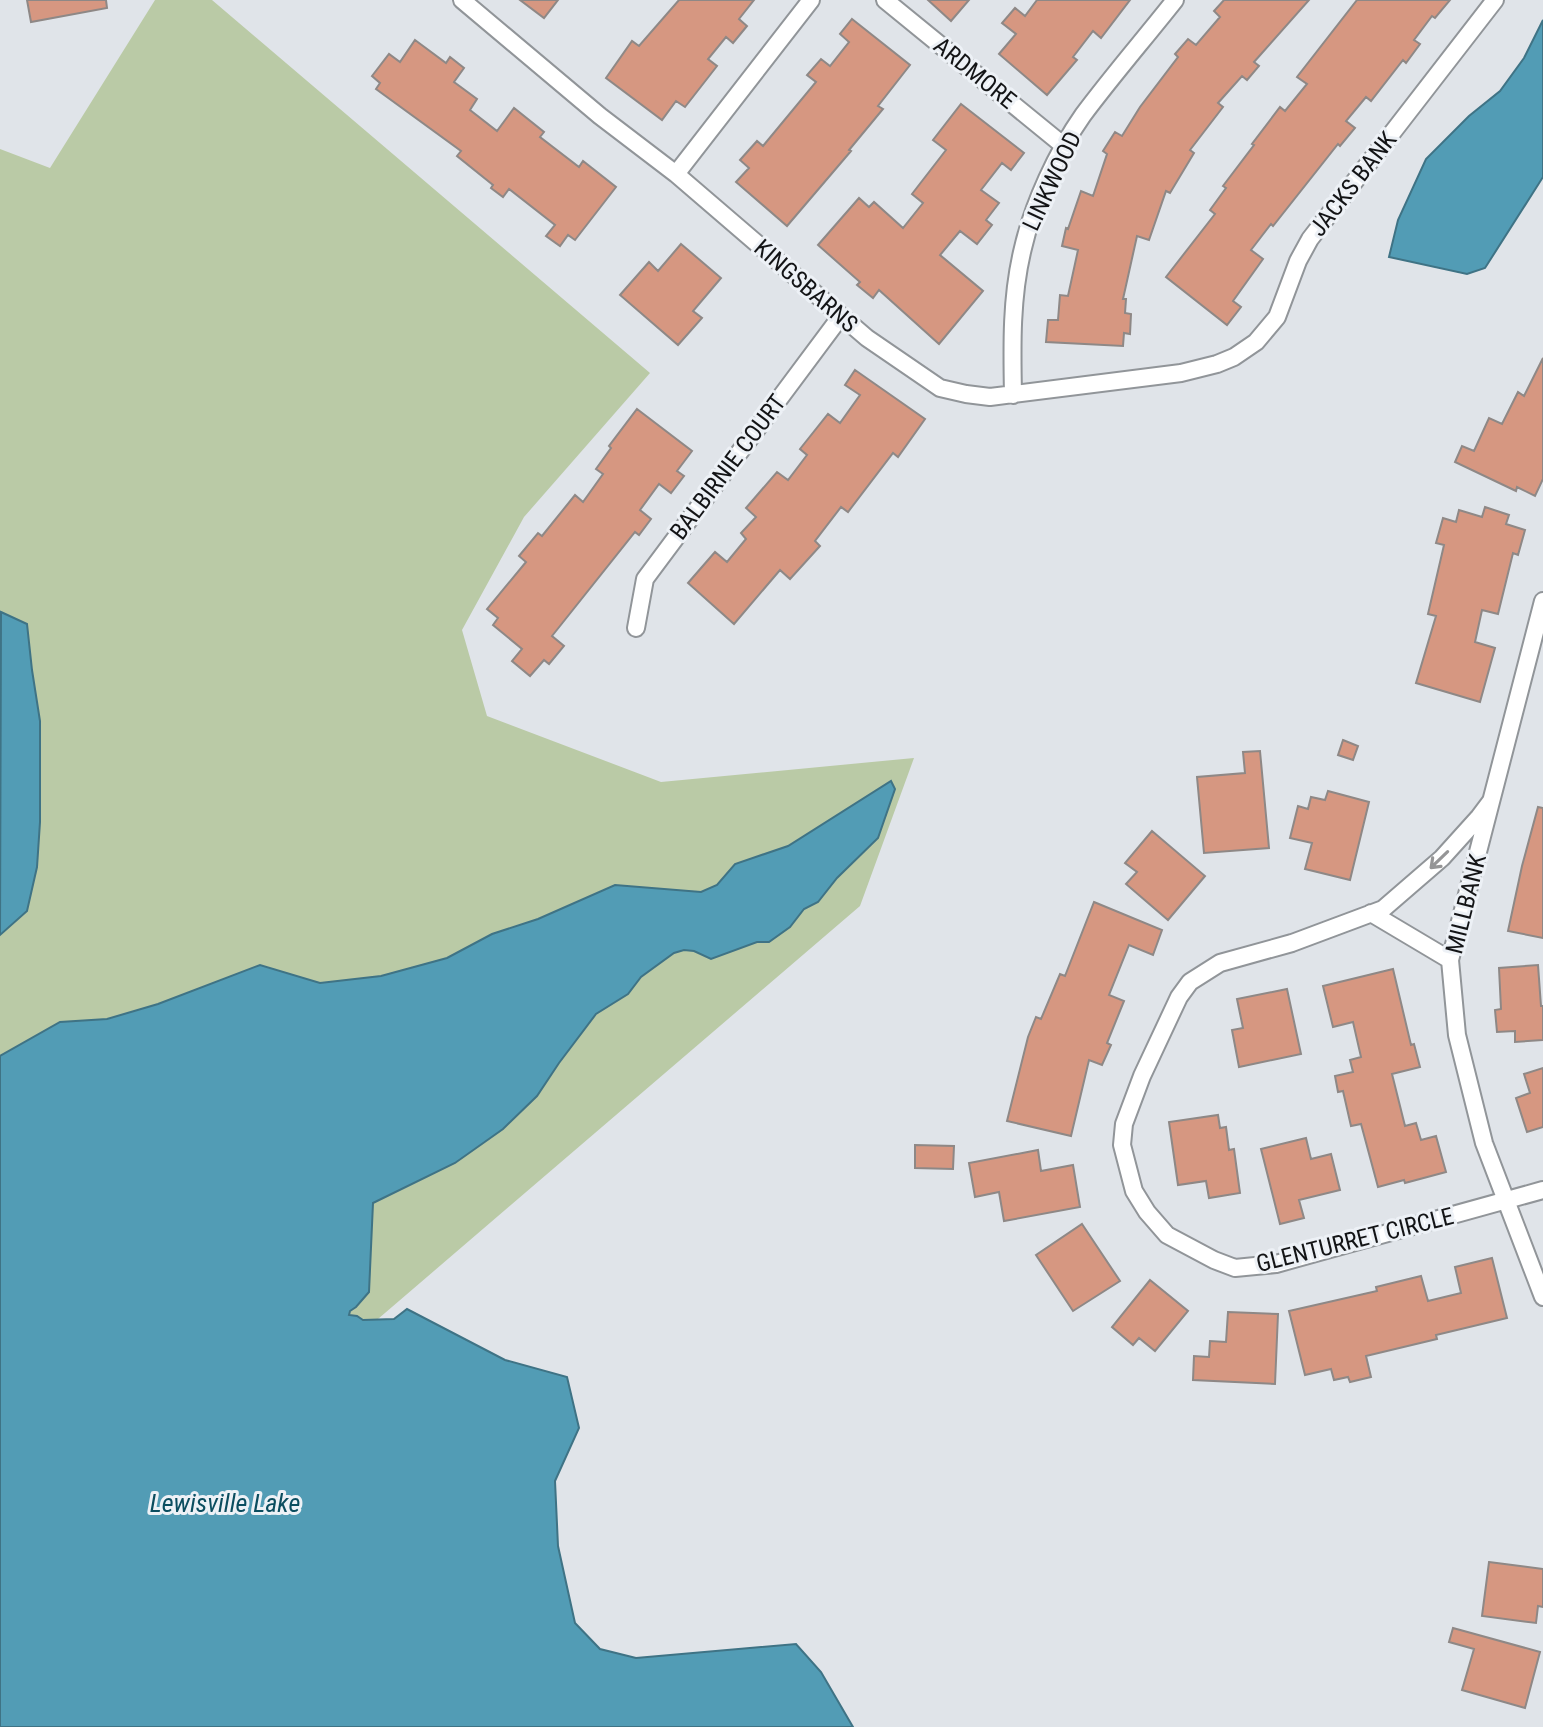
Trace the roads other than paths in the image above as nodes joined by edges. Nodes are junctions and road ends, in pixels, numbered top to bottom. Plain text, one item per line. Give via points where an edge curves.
1 (462, 0) edge
2 (811, 0) edge
3 (885, 0) edge
4 (1175, 0) edge
5 (1495, 0) edge
6 (1064, 146) junction
7 (676, 174) junction
8 (841, 316) junction
9 (1217, 364) joint
10 (1013, 395) junction
11 (1543, 601) edge
12 (636, 628) dead end
13 (1540, 630) edge
14 (1491, 801) junction
15 (1371, 913) junction
16 (1450, 960) junction
17 (1543, 1190) edge
18 (1505, 1201) junction
19 (1543, 1297) edge

1 - 7 street, KINGSBARNS
2 - 7 street
3 - 6 street, ARDMORE
4 - 6 street, LINKWOOD
5 - 9 street, JACKS BANK via 1310,239 1271,326 1249,348
6 - 10 street, LINKWOOD via 1022,249 1013,309
7 - 8 street, KINGSBARNS
8 - 10 street, KINGSBARNS via 940,388 977,396
8 - 12 street, BALBIRNIE COURT via 645,579
9 - 10 street, KINGSBARNS
11 - 13 street, MILLBANK
13 - 14 street, MILLBANK
14 -> 15 street, GLENTURRET CIRCLE via 1442,858 1383,909
14 - 16 street, MILLBANK
15 - 16 street
15 - 18 street, GLENTURRET CIRCLE via 1220,963 1190,982 1124,1124 1122,1145 1134,1191 1167,1235 1235,1268 1276,1264
16 - 18 street, MILLBANK via 1457,1035 1484,1143
17 - 18 street, GLENTURRET CIRCLE
18 - 19 street, MILLBANK

